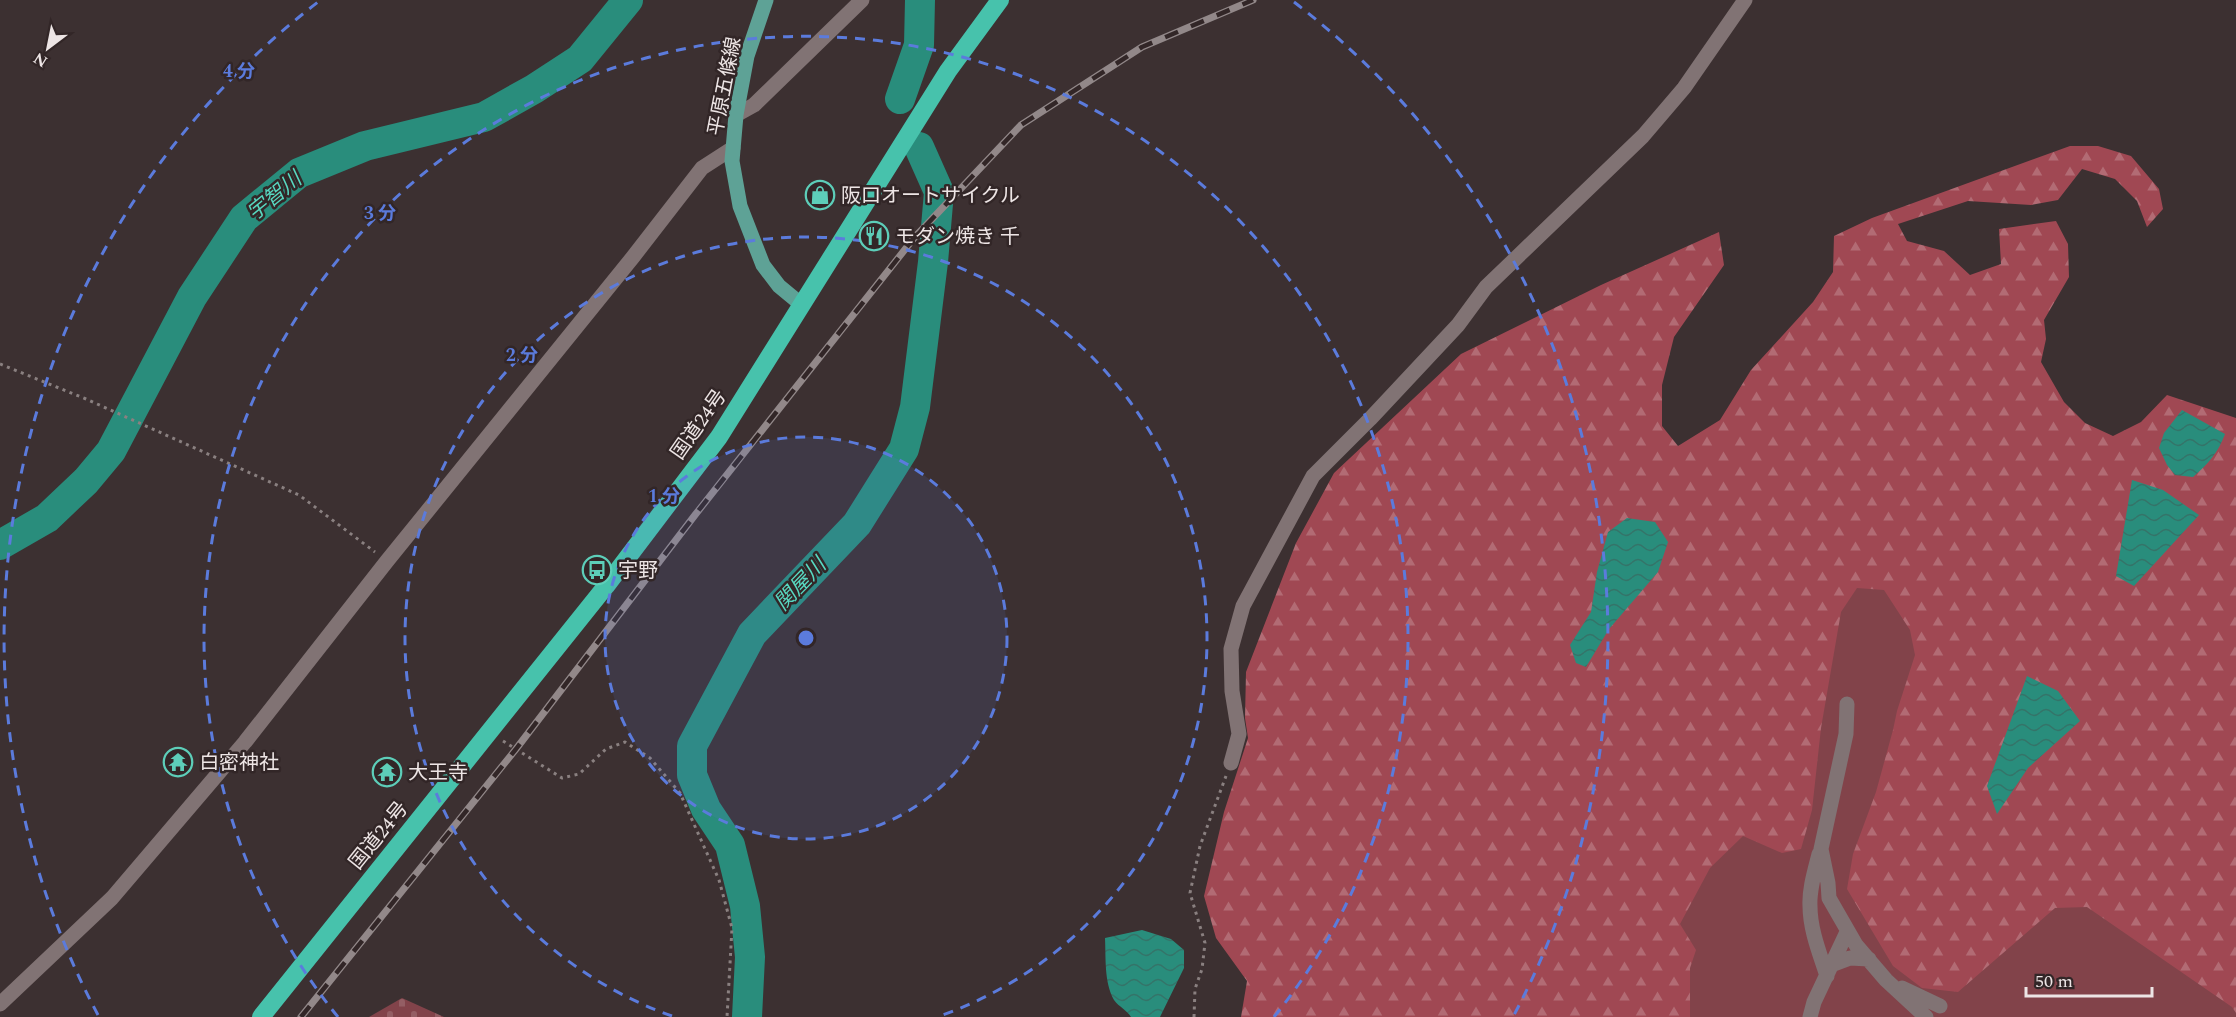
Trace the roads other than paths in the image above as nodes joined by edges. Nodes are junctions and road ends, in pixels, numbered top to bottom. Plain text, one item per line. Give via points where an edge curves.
1 (766, 0) edge
2 (862, 0) edge
3 (1000, 0) edge
4 (1745, 0) edge
5 (736, 115) junction
6 (733, 148) junction
7 (801, 305) junction
8 (1847, 704) dead end
9 (1230, 763) road end
10 (1821, 849) junction
11 (1847, 932) junction
12 (1869, 959) junction
13 (1830, 970) junction
14 (1886, 980) junction
15 (0, 1004) edge
16 (1941, 1006) dead end
17 (261, 1017) edge
18 (1810, 1017) edge
19 (1926, 1017) edge

1 - 5 main road, 平原五條線 via 747,56
2 - 5 street via 754,105
3 - 7 highway, 国道24号 via 948,71
4 - 9 street via 1684,88 1643,136 1486,287 1458,325 1313,476 1243,606 1231,649 1239,735
5 - 6 main road, 平原五條線
6 - 7 main road, 平原五條線 via 740,206 751,238 779,286
6 - 15 street via 702,168 245,742 112,898
7 - 17 highway, 国道24号 via 712,447 606,586
8 - 10 street via 1846,734
10 - 11 street via 1829,898
10 - 13 street via 1809,905 1813,930
11 - 12 street
11 - 13 street
12 - 13 street via 1850,958
12 - 14 street
13 - 18 street
14 - 16 street
14 - 19 street

